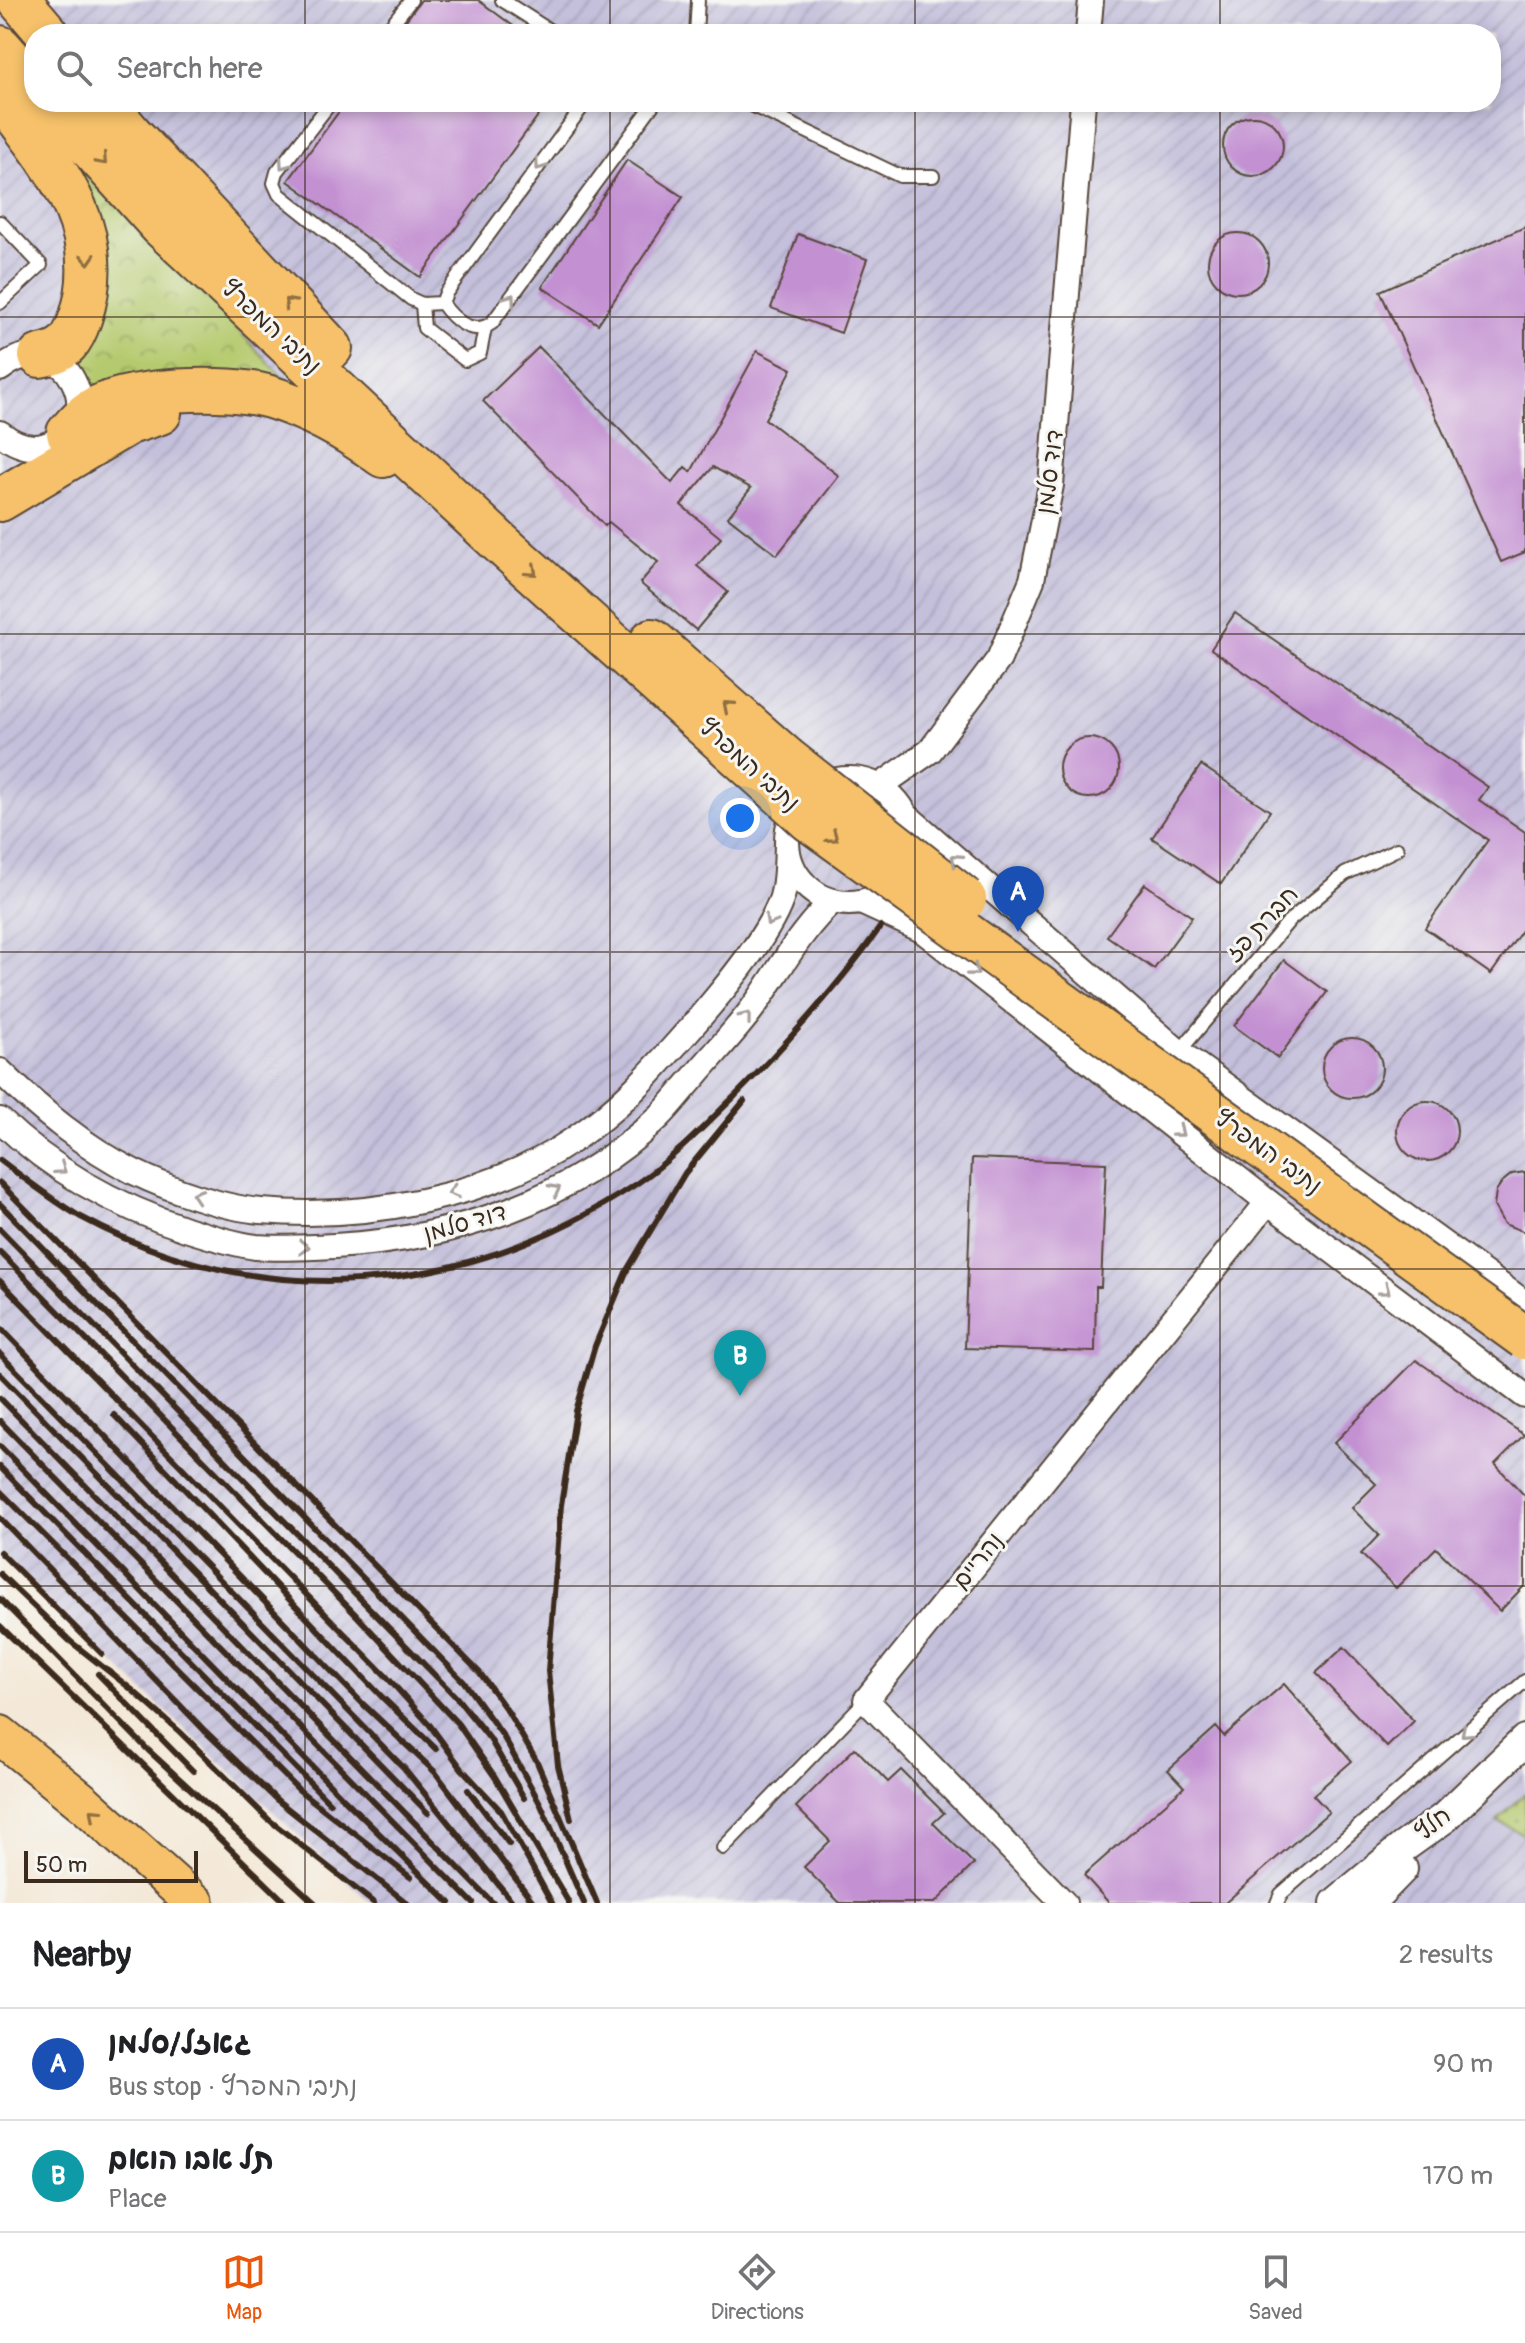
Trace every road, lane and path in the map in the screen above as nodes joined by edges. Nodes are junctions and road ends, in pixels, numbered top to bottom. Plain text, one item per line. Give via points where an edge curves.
1 (19, 0) edge
2 (31, 0) edge
3 (411, 0) edge
4 (502, 0) edge
5 (698, 0) edge
6 (1091, 0) edge
7 (39, 24) edge
8 (49, 24) edge
9 (392, 24) edge
10 (539, 24) edge
11 (697, 24) edge
12 (1089, 24) edge
13 (0, 47) edge
14 (24, 74) edge
15 (0, 95) edge
16 (58, 112) edge
17 (323, 112) edge
18 (579, 112) edge
19 (648, 112) edge
20 (766, 112) edge
21 (1082, 112) edge
22 (114, 113) edge
23 (933, 176) dead end
24 (0, 222) edge
25 (0, 303) edge
26 (442, 303) junction
27 (422, 304) junction
28 (485, 328) junction
29 (40, 356) junction
30 (0, 369) edge
31 (306, 410) junction
32 (0, 433) edge
33 (61, 438) junction
34 (0, 493) edge
35 (0, 500) edge
36 (498, 541) junction
37 (780, 772) junction
38 (880, 786) junction
39 (907, 816) junction
40 (787, 846) junction
41 (1397, 849) dead end
42 (833, 901) junction
43 (861, 902) junction
44 (922, 930) junction
45 (1179, 1052) junction
46 (0, 1071) edge
47 (0, 1120) edge
48 (1268, 1202) junction
49 (1525, 1305) edge
50 (1525, 1338) edge
51 (1525, 1396) edge
52 (1525, 1681) edge
53 (866, 1700) junction
54 (0, 1735) edge
55 (1525, 1740) edge
56 (1444, 1818) junction
57 (723, 1848) dead end
58 (195, 1903) edge
59 (1064, 1903) edge
60 (1277, 1903) edge
61 (1336, 1903) edge
62 (1369, 1903) edge

1 - 7 highway
2 - 8 highway
3 - 9 lane
4 - 10 lane
5 - 11 lane
6 - 12 street
13 - 14 highway
15 -> 29 highway via 75,204 89,258 74,337 58,352
16 -> 36 highway, נתיבי המפרץ via 161,226
17 -> 27 lane via 277,172 279,194
18 -> 26 lane
28 -> 19 lane
20 - 23 lane via 900,176
21 - 38 street, דוד סלמן via 1051,485 1032,580 999,659 930,751
37 -> 22 highway, נתיבי המפרץ via 348,366
24 - 25 lane via 41,265
26 - 27 lane
26 - 28 lane via 458,322
27 - 28 lane via 424,328 465,360 480,353
29 - 30 street via 25,356
29 - 33 street via 65,368 79,393 76,421
31 - 33 highway via 266,396 175,391 133,396 89,412
31 - 35 highway via 245,402 184,406 129,423
31 - 36 highway via 371,448
32 - 33 street via 25,447
33 - 34 street via 35,455
36 -> 37 highway, נתיבי המפרץ
37 - 49 highway, נתיבי המפרץ, bridge via 968,901
37 -> 50 highway, נתיבי המפרץ, bridge via 809,820
38 - 39 street
38 - 40 street via 842,778 815,789 795,809
39 - 43 street via 911,853 904,870 893,885
45 -> 39 street
40 - 42 street via 801,881
40 -> 46 street, דוד סלמן via 781,899 769,925 718,996 635,1091 572,1141 534,1163 425,1200 318,1211 259,1211 218,1202 136,1173 91,1147 45,1115
41 - 45 lane, חברת פז via 1345,874 1289,921
42 - 43 street
47 -> 42 street, דוד סלמן via 72,1177 121,1204 208,1236 255,1247 318,1247 433,1234 550,1194 627,1144 660,1115 746,1018 812,919
43 - 44 street
44 - 45 street via 963,935 1002,950 1135,1051 1162,1056
44 -> 48 street
45 - 49 street
48 -> 51 street
48 - 53 street, נהריים
52 -> 60 lane via 1281,1894
53 - 57 lane
53 - 59 street
58 -> 54 highway
55 - 56 street, חלץ
56 - 61 street, חלץ
56 - 62 street

